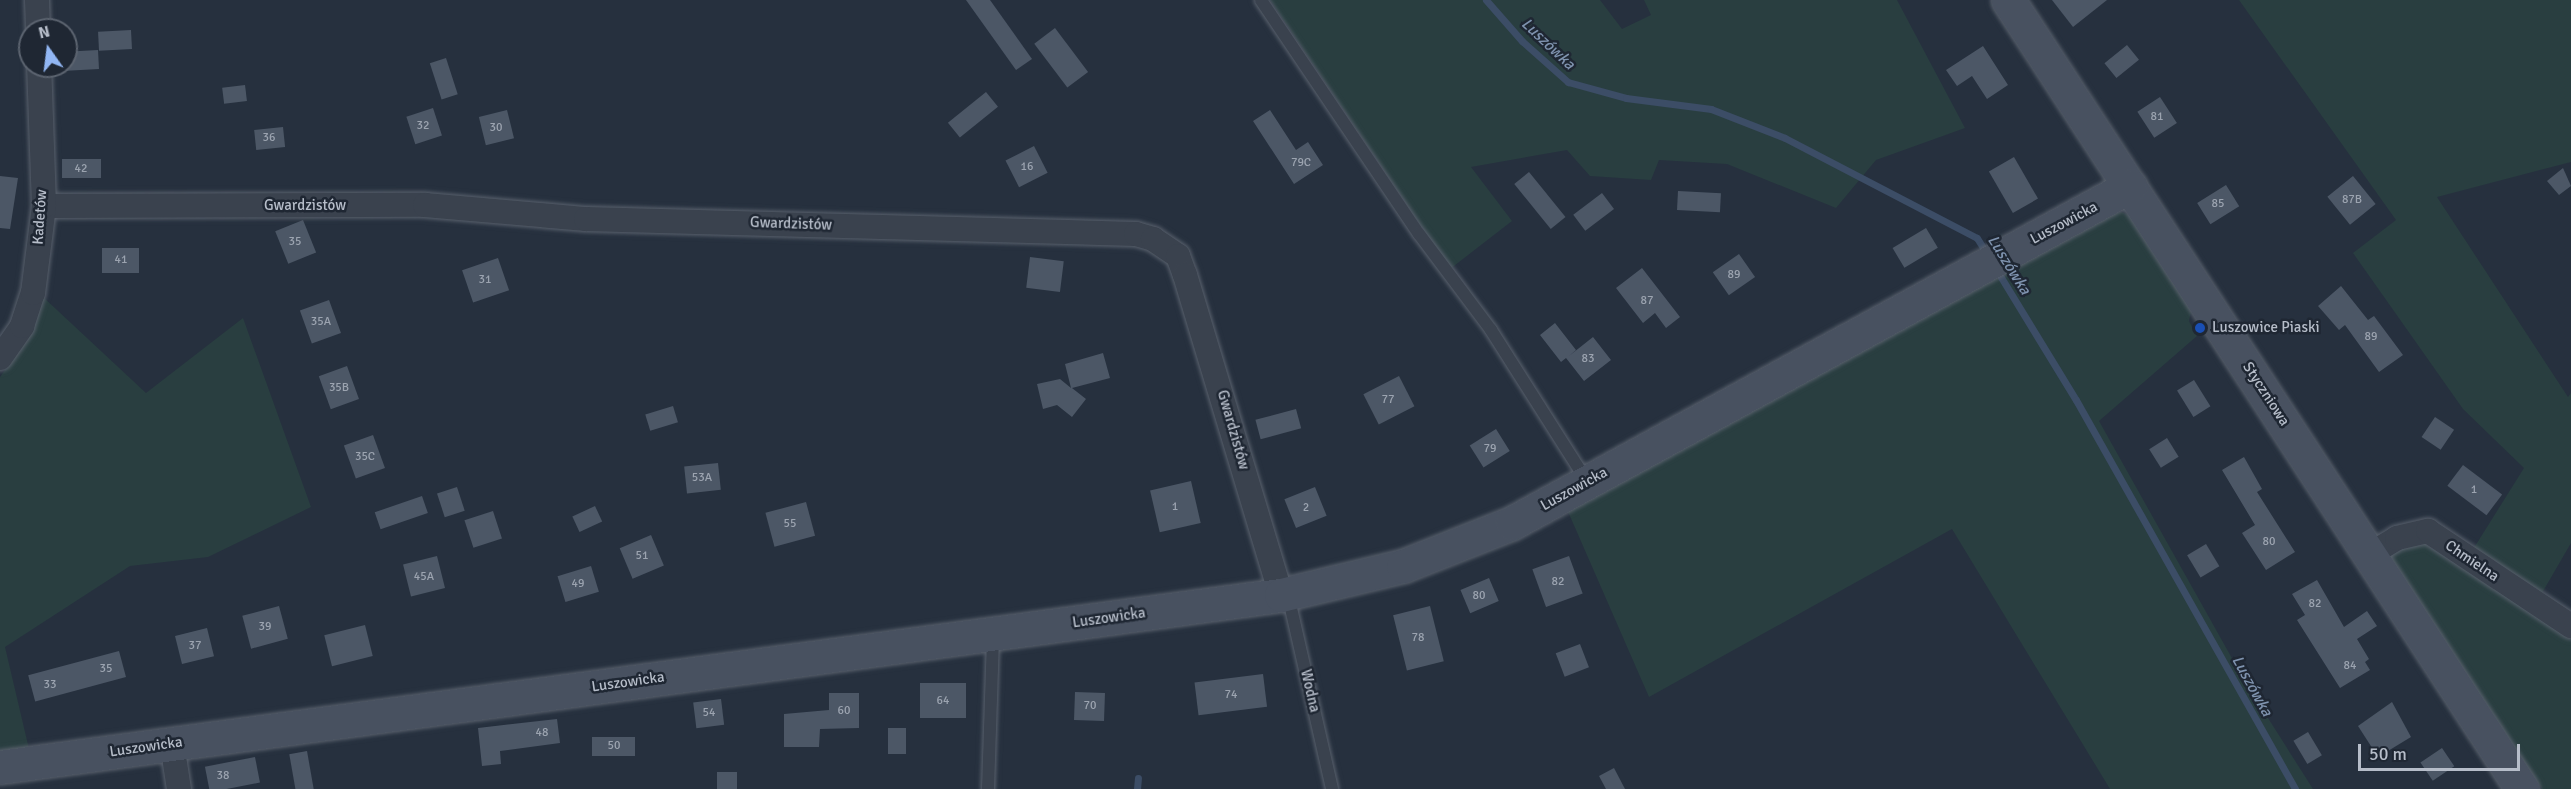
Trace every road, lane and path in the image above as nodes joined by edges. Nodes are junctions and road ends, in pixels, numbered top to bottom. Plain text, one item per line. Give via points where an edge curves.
1 (37, 0) edge
2 (1261, 0) edge
3 (2008, 0) edge
4 (38, 18) edge
5 (39, 78) edge
6 (2130, 186) junction
7 (44, 206) junction
8 (0, 358) edge
9 (1588, 482) junction
10 (2369, 555) junction
11 (1284, 594) junction
12 (2571, 626) edge
13 (993, 634) junction
14 (172, 744) junction
15 (0, 767) edge
16 (178, 789) edge
17 (988, 789) edge
18 (1332, 789) edge
19 (2522, 789) edge

1 - 4 street
2 - 9 lane via 1419,234 1491,330
3 - 6 street, Styczniowa
5 - 7 street, Kadetów
6 - 9 street, Luszowicka
6 - 10 street, Styczniowa
7 - 8 street, Kadetów via 33,293 22,326
7 - 11 street, Gwardzistów via 425,205 586,219 1126,233 1153,239 1178,256
9 - 11 street, Luszowicka via 1512,523 1403,566
10 - 12 street, Chmielna via 2397,538 2428,531
10 - 19 street, Styczniowa
11 - 13 street, Luszowicka
11 - 18 lane, Wodna
13 - 14 street, Luszowicka
13 - 17 lane
14 - 15 street, Luszowicka
14 - 16 street

